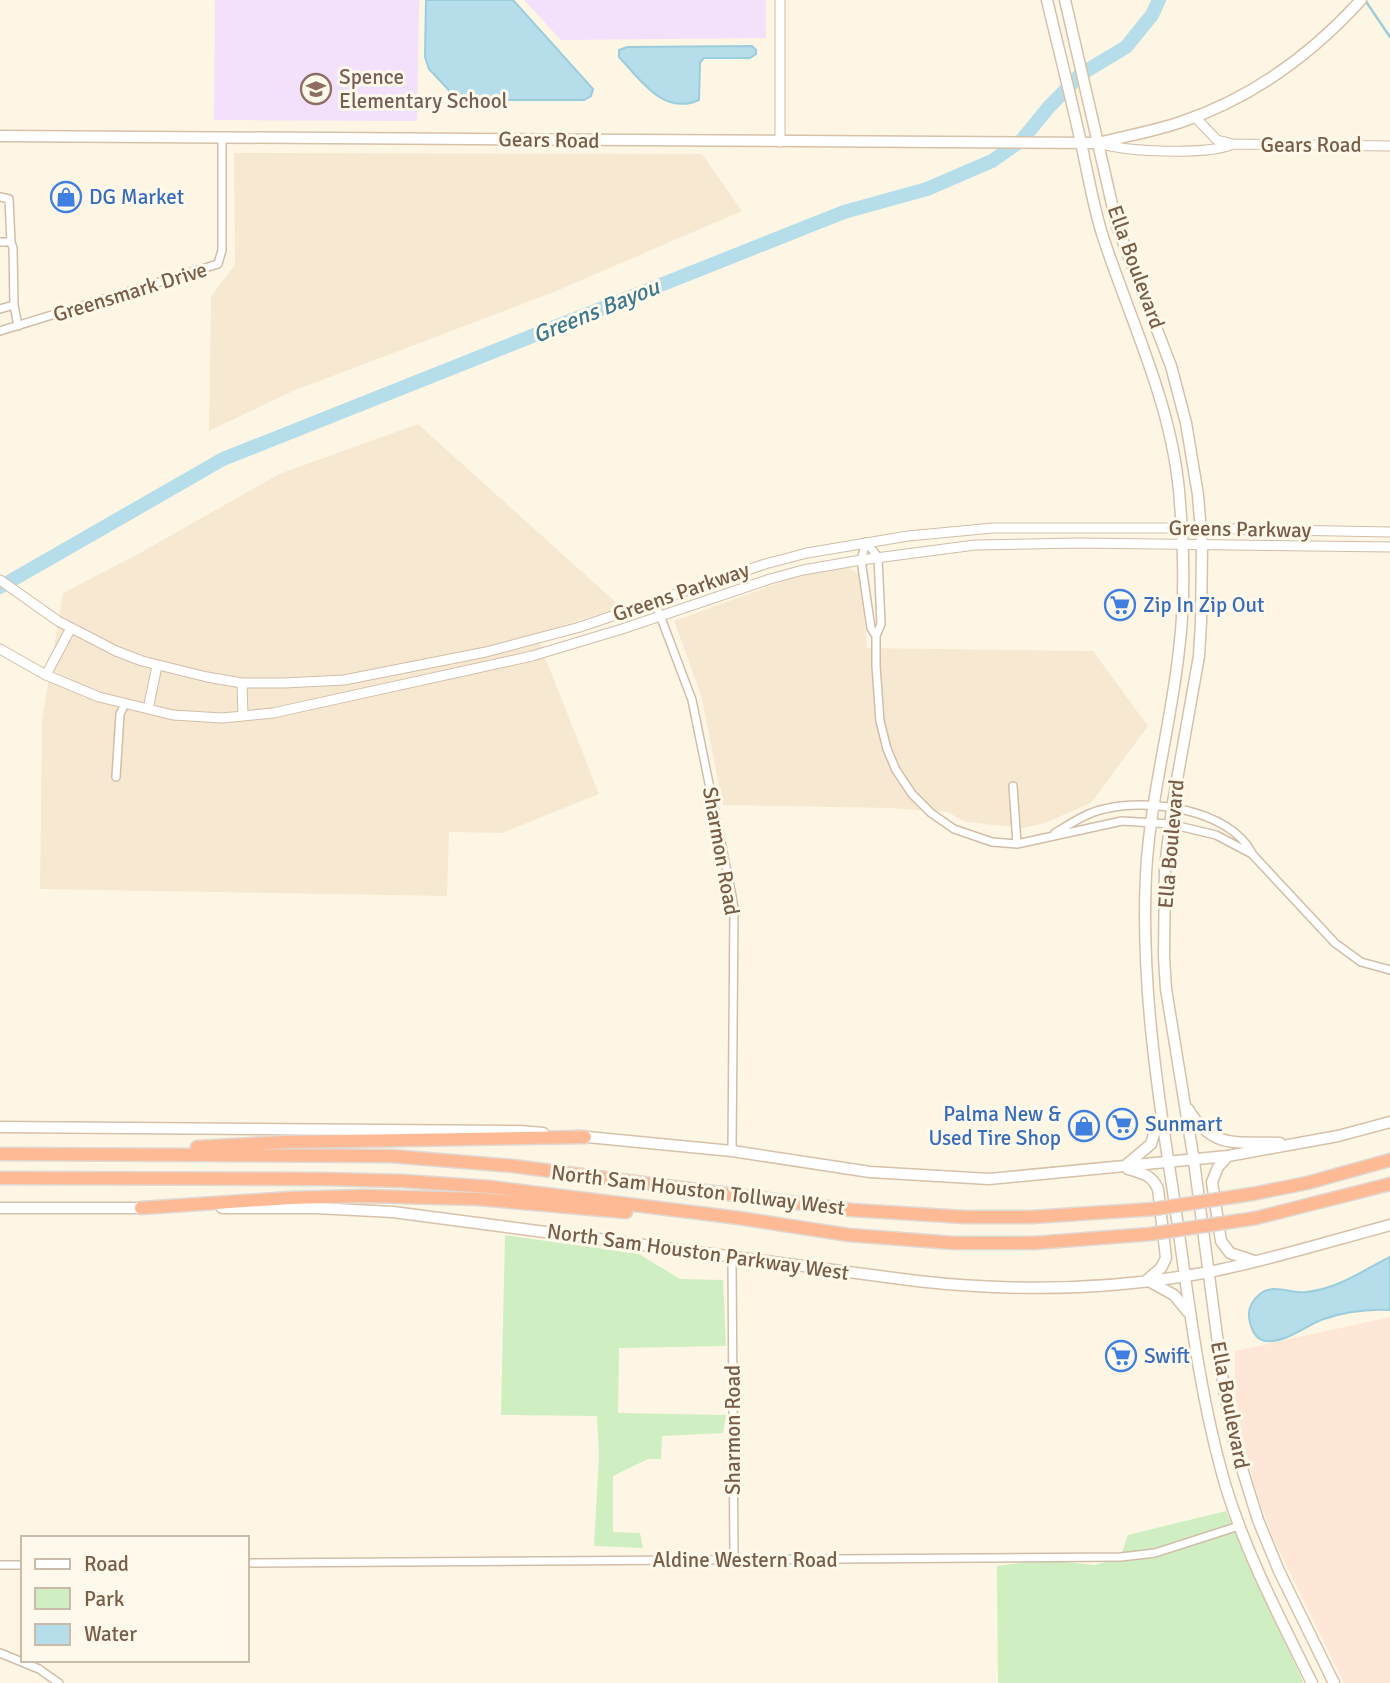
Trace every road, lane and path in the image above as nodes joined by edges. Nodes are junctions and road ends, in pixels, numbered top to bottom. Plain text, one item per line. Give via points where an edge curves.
1 (780, 0) edge
2 (1047, 0) edge
3 (1065, 0) edge
4 (1358, 4) edge
5 (1195, 117) junction
6 (0, 136) edge
7 (222, 137) junction
8 (780, 142) junction
9 (1081, 143) junction
10 (1098, 143) junction
11 (1233, 144) junction
12 (1390, 146) edge
13 (0, 197) edge
14 (1117, 226) junction
15 (1102, 232) junction
16 (0, 242) edge
17 (11, 242) junction
18 (14, 305) junction
19 (0, 309) edge
20 (1155, 321) junction
21 (18, 326) junction
22 (1138, 328) junction
23 (0, 331) edge
24 (1186, 423) junction
25 (1168, 426) junction
26 (1078, 528) junction
27 (1182, 528) junction
28 (1201, 528) junction
29 (1297, 530) junction
30 (1389, 532) edge
31 (866, 542) junction
32 (1079, 543) junction
33 (1183, 545) junction
34 (1202, 545) junction
35 (1297, 546) junction
36 (1390, 547) edge
37 (878, 557) junction
38 (861, 560) junction
39 (765, 564) junction
40 (770, 579) junction
41 (0, 580) edge
42 (654, 602) junction
43 (661, 616) junction
44 (71, 628) junction
45 (876, 636) junction
46 (0, 649) edge
47 (157, 666) junction
48 (46, 676) junction
49 (243, 683) junction
50 (1174, 691) junction
51 (1193, 693) junction
52 (125, 704) junction
53 (148, 709) junction
54 (243, 716) junction
55 (116, 777) dead end
56 (1013, 786) dead end
57 (1154, 805) junction
58 (1172, 808) junction
59 (1151, 822) junction
60 (1170, 824) junction
61 (1052, 835) junction
62 (1017, 844) junction
63 (1252, 854) junction
64 (1145, 956) junction
65 (1164, 957) junction
66 (1390, 970) edge
67 (1174, 1034) junction
68 (1151, 1037) junction
69 (1159, 1094) junction
70 (1185, 1104) junction
71 (1390, 1122) edge
72 (0, 1127) edge
73 (585, 1137) junction
74 (1297, 1144) junction
75 (732, 1151) junction
76 (0, 1154) edge
77 (81, 1154) junction
78 (1228, 1156) junction
79 (1390, 1160) edge
80 (1194, 1161) junction
81 (1169, 1163) junction
82 (1122, 1167) junction
83 (0, 1178) edge
84 (1390, 1184) edge
85 (0, 1208) edge
86 (141, 1208) junction
87 (739, 1218) junction
88 (1390, 1226) edge
89 (732, 1257) junction
90 (1255, 1261) junction
91 (1208, 1272) junction
92 (1186, 1275) junction
93 (1147, 1280) junction
94 (1191, 1316) junction
95 (1258, 1520) junction
96 (1239, 1526) junction
97 (734, 1560) junction
98 (248, 1563) edge
99 (0, 1565) edge
100 (21, 1565) edge
101 (0, 1653) edge
102 (21, 1662) edge
103 (22, 1662) edge
104 (59, 1683) edge
105 (1312, 1683) edge
106 (1334, 1683) edge

1 - 8 street
2 - 9 main road, Ella Boulevard
3 - 10 main road, Ella Boulevard
4 - 5 main road via 1283,71
5 - 10 main road, Gears Road
5 - 11 street, Gears Road via 1217,140
6 - 7 main road, Gears Road
7 - 8 main road, Gears Road
7 - 21 street, Greensmark Drive via 222,250 218,264
8 - 9 main road, Gears Road
9 - 10 main road, Gears Road
9 - 15 main road, Ella Boulevard
10 - 11 street, Gears Road via 1116,149 1173,150
10 - 14 main road, Ella Boulevard
11 - 12 street, Gears Road
13 - 17 street via 9,199
14 - 15 main road
14 - 20 main road, Ella Boulevard
15 - 22 main road, Ella Boulevard
16 - 17 street
17 - 18 street
18 - 19 street
18 - 21 street
20 - 22 main road
20 - 24 main road, Ella Boulevard
21 - 23 street, Greensmark Drive
22 - 25 main road, Ella Boulevard
24 - 25 main road
24 - 28 main road, Ella Boulevard
25 - 27 main road, Ella Boulevard
26 - 27 street, Greens Parkway
26 - 31 street, Greens Parkway via 993,528
26 - 32 street
27 - 28 street, Greens Parkway
27 - 33 main road, Ella Boulevard
28 - 29 street, Greens Parkway
28 - 34 main road, Ella Boulevard
29 - 30 street, Greens Parkway
29 - 35 street
31 - 37 street
31 - 38 street
31 - 39 street, Greens Parkway
32 - 33 street, Greens Parkway
32 - 37 street, Greens Parkway via 975,545
33 - 34 street, Greens Parkway
33 - 50 main road, Ella Boulevard
34 - 35 street, Greens Parkway
34 - 51 main road, Ella Boulevard via 1201,621
35 - 36 street, Greens Parkway
37 - 38 street, Greens Parkway
37 - 45 street via 881,624
38 - 40 street, Greens Parkway
38 - 45 street
39 - 40 street
39 - 42 street, Greens Parkway
40 - 43 street, Greens Parkway
41 - 44 street, Greens Parkway
42 - 43 street, Sharmon Road
42 - 49 street, Greens Parkway via 528,641 396,671 344,680
43 - 54 street, Greens Parkway via 532,656
43 - 75 street, Sharmon Road via 692,700 734,909
44 - 47 street, Greens Parkway
44 - 48 street
45 - 62 street via 880,721 896,770 912,794 954,829 992,842
46 - 48 street, Greens Parkway
47 - 49 street, Greens Parkway
47 - 53 street
48 - 52 street, Greens Parkway
49 - 54 street
50 - 51 main road
50 - 57 main road, Ella Boulevard
51 - 58 main road, Ella Boulevard
52 - 53 street, Greens Parkway
52 - 55 street via 120,714
53 - 54 street, Greens Parkway via 197,717
56 - 62 street
57 - 58 street
57 - 59 main road, Ella Boulevard
57 - 61 street via 1102,809
58 - 60 main road, Ella Boulevard
58 - 63 street via 1224,825
59 - 60 street
59 - 61 street via 1110,823
59 - 64 main road, Ella Boulevard
60 - 63 street via 1216,835
60 - 65 main road, Ella Boulevard
61 - 62 street
63 - 66 street via 1335,943 1361,962
64 - 65 main road
64 - 68 main road, Ella Boulevard
65 - 67 main road, Ella Boulevard
67 - 68 main road
67 - 70 main road, Ella Boulevard
68 - 69 main road, Ella Boulevard
69 - 81 main road, Ella Boulevard
69 - 82 main road via 1151,1144
70 - 74 main road via 1200,1127 1219,1139 1234,1144
70 - 80 main road, Ella Boulevard
71 - 74 main road
72 - 73 main road via 520,1131
73 - 75 main road
73 - 77 highway via 286,1142
74 - 78 main road
75 - 82 main road via 870,1172 947,1178
76 - 77 highway, North Sam Houston Tollway West
77 - 79 highway, North Sam Houston Tollway West, bridge via 451,1159 852,1210 1031,1217 1154,1209 1252,1194
78 - 80 main road
78 - 90 main road via 1212,1182 1221,1241 1230,1253
80 - 81 main road
80 - 91 main road, Ella Boulevard
81 - 82 main road
81 - 92 main road, Ella Boulevard
82 - 93 main road via 1154,1180 1158,1189 1166,1258
83 - 87 highway, North Sam Houston Tollway West via 403,1181 490,1187
84 - 87 highway, North Sam Houston Parkway West, bridge via 1256,1218 1151,1234 1034,1243 887,1239
85 - 86 main road, North Sam Houston Parkway West
86 - 87 highway via 364,1196 478,1199
86 - 89 main road, North Sam Houston Parkway West via 393,1212
88 - 90 main road, North Sam Houston Parkway West
89 - 93 main road, North Sam Houston Parkway West via 971,1287 1041,1289
89 - 97 street, Sharmon Road
90 - 91 main road, North Sam Houston Parkway West
91 - 92 main road, North Sam Houston Parkway West
91 - 95 main road, Ella Boulevard via 1228,1414
92 - 93 main road, North Sam Houston Parkway West
92 - 94 main road, Ella Boulevard
93 - 94 main road via 1174,1294
94 - 96 main road, Ella Boulevard via 1214,1440
95 - 96 main road
95 - 106 main road, Ella Boulevard
96 - 97 street, Aldine Western Road via 1155,1553 1121,1557
96 - 105 main road, Ella Boulevard
97 - 98 street, Aldine Western Road
99 - 100 street
101 - 102 street
103 - 104 street

